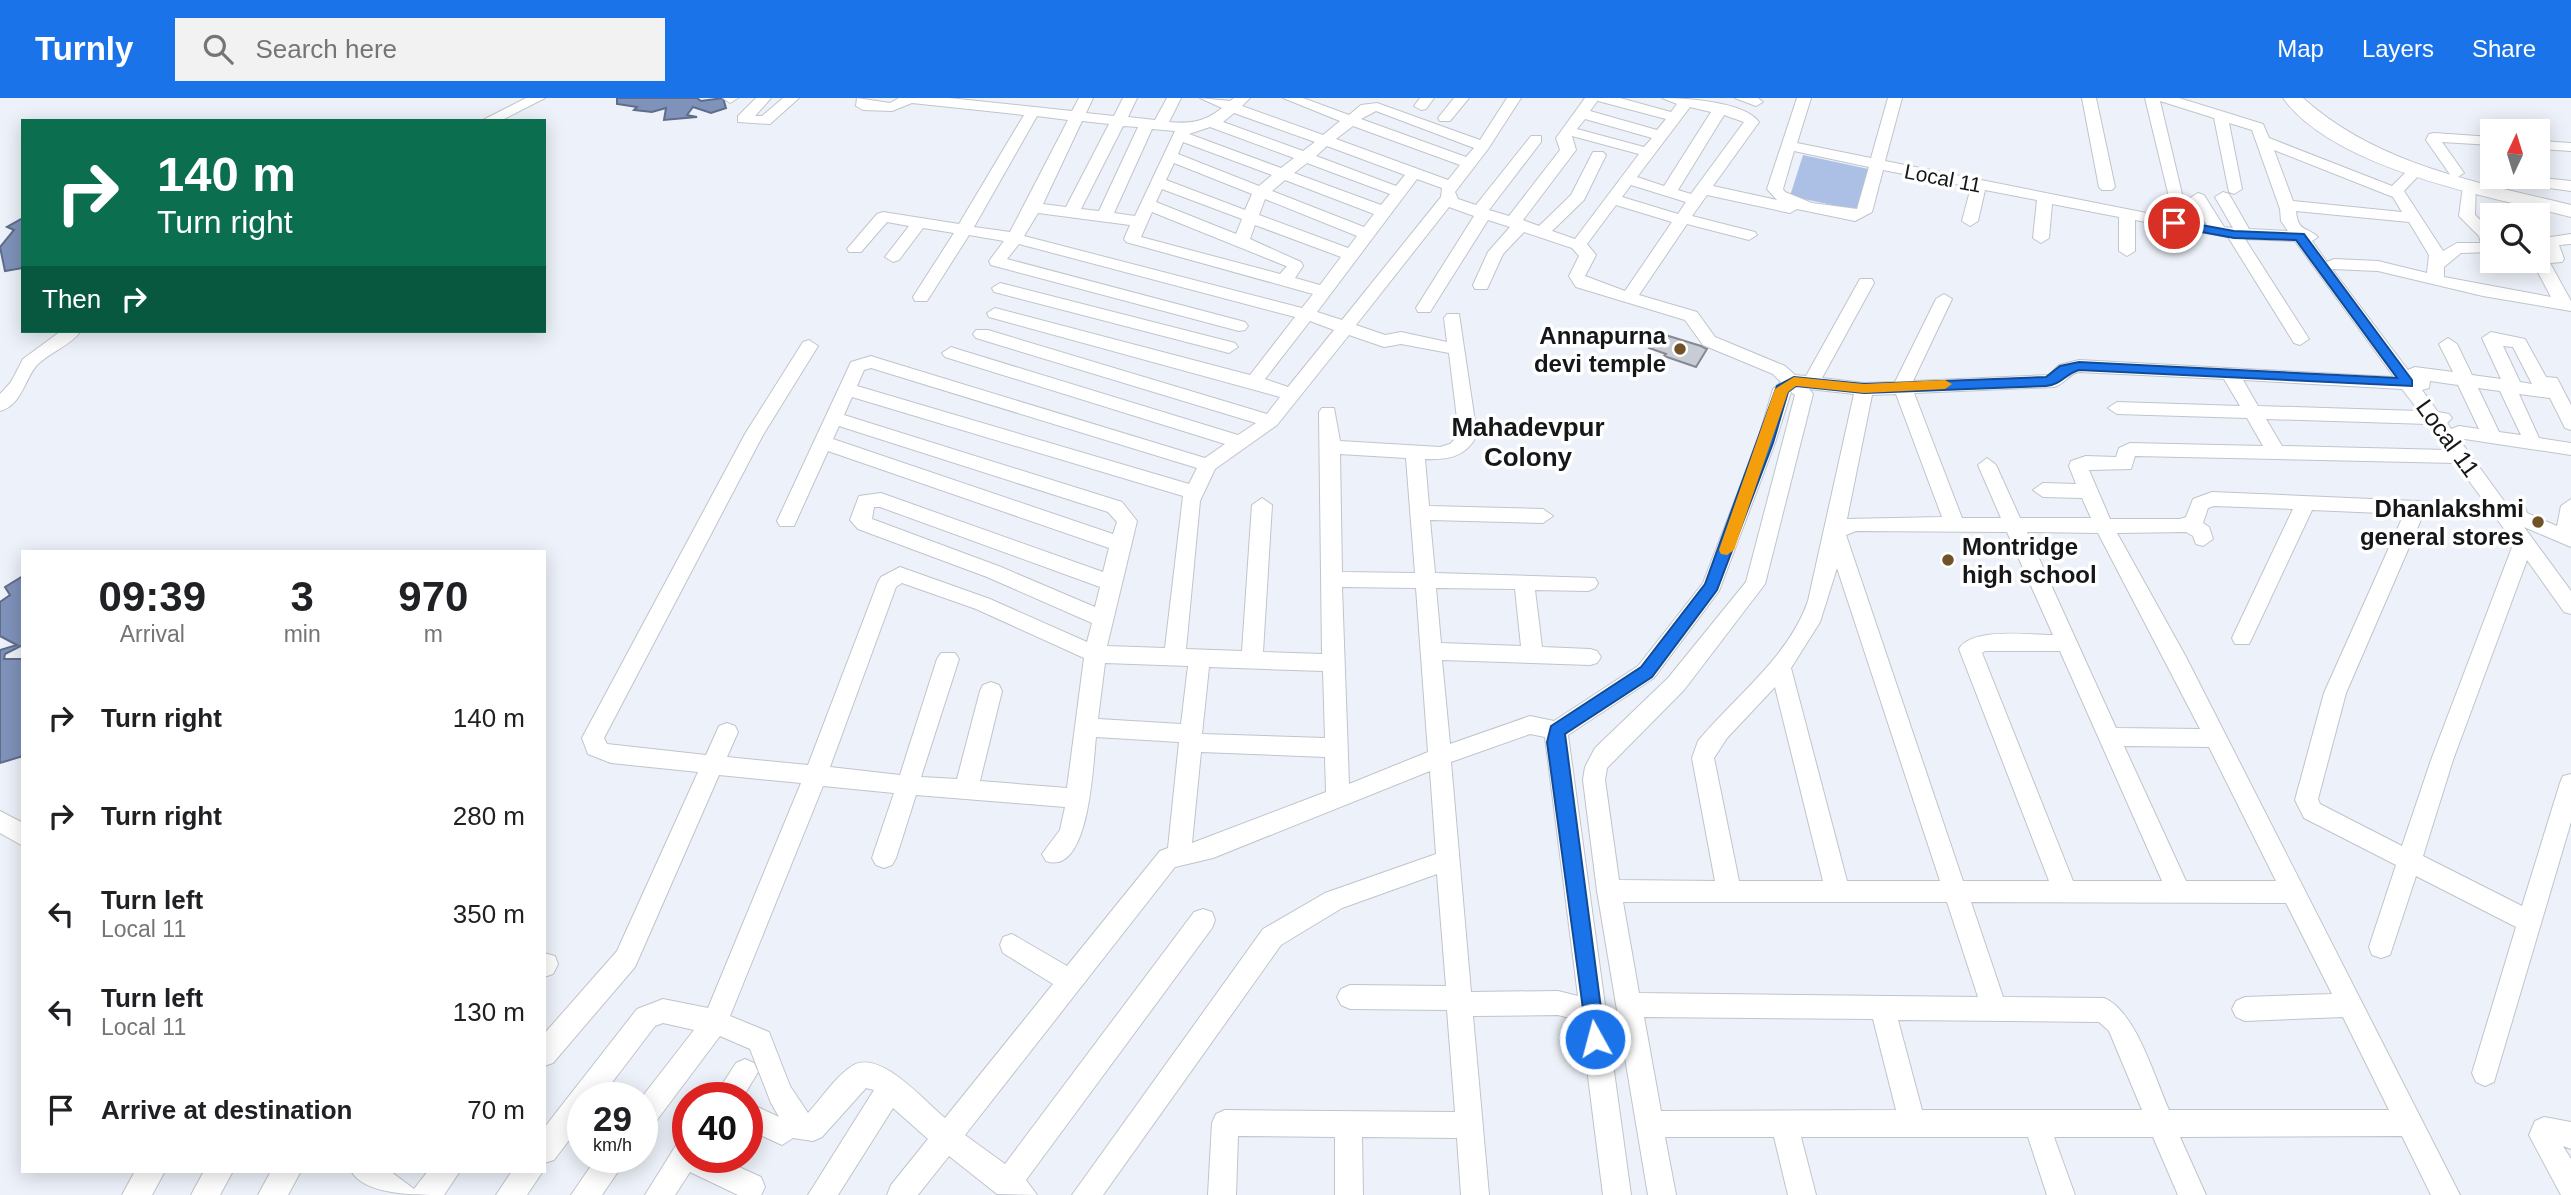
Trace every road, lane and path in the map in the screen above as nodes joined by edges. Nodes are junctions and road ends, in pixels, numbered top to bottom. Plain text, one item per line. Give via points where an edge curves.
1 (538, 98) edge
2 (764, 98) edge
3 (792, 98) edge
4 (864, 98) edge
5 (909, 98) edge
6 (1086, 98) edge
7 (1130, 98) edge
8 (1174, 98) edge
9 (1290, 98) edge
10 (1462, 98) edge
11 (1514, 98) edge
12 (1592, 98) edge
13 (1603, 98) edge
14 (1669, 98) edge
15 (1804, 98) edge
16 (1895, 98) edge
17 (2090, 98) edge
18 (2152, 98) edge
19 (2164, 98) edge
20 (2292, 98) edge
21 (1213, 99) edge
22 (942, 100) edge
23 (976, 102) edge
24 (1238, 102) edge
25 (1637, 102) edge
26 (1686, 102) junction
27 (1720, 110) junction
28 (1032, 113) junction
29 (1581, 113) junction
30 (2220, 113) junction
31 (1077, 117) junction
32 (1675, 117) junction
33 (1445, 118) dead end
34 (492, 119) edge
35 (1352, 119) junction
36 (1116, 121) junction
37 (1211, 122) junction
38 (1154, 125) junction
39 (1183, 131) junction
40 (1568, 131) junction
41 (1659, 135) junction
42 (1326, 139) junction
43 (1536, 139) dead end
44 (2480, 140) edge
45 (2264, 141) junction
46 (1483, 146) junction
47 (1790, 146) junction
48 (2550, 146) edge
49 (2571, 147) edge
50 (1647, 152) junction
51 (1598, 155) dead end
52 (1169, 156) junction
53 (1304, 158) junction
54 (1470, 164) junction
55 (1877, 164) junction
56 (2417, 169) junction
57 (1414, 173) junction
58 (1283, 174) junction
59 (1626, 179) junction
60 (2463, 180) junction
61 (1157, 182) junction
62 (1979, 185) junction
63 (2550, 185) edge
64 (2571, 186) edge
65 (2107, 187) dead end
66 (1399, 192) junction
67 (1449, 192) junction
68 (1669, 192) junction
69 (2394, 192) junction
70 (1260, 193) junction
71 (1699, 194) junction
72 (2045, 198) junction
73 (2198, 198) dead end
74 (1612, 199) junction
75 (1147, 204) junction
76 (2287, 207) junction
77 (1033, 208) junction
78 (2571, 211) edge
79 (1072, 212) junction
80 (1384, 212) junction
81 (1482, 212) junction
82 (1810, 213) dead end
83 (2127, 214) junction
84 (1250, 215) junction
85 (1104, 216) junction
86 (2414, 218) junction
87 (1682, 219) junction
88 (1139, 221) junction
89 (920, 222) junction
90 (1970, 222) dead end
91 (1518, 223) junction
92 (2197, 228) junction
93 (964, 230) junction
94 (1543, 231) junction
95 (1367, 234) junction
96 (2232, 234) junction
97 (1749, 235) dead end
98 (2307, 237) junction
99 (1015, 238) junction
100 (2040, 238) dead end
101 (2571, 239) edge
102 (1241, 241) junction
103 (1578, 246) junction
104 (855, 249) dead end
105 (2127, 251) dead end
106 (1351, 255) junction
107 (1189, 256) junction
108 (893, 257) dead end
109 (2334, 264) junction
110 (2437, 272) junction
111 (1171, 277) junction
112 (1284, 281) junction
113 (1866, 283) dead end
114 (1481, 285) dead end
115 (1000, 288) dead end
116 (1323, 291) junction
117 (921, 297) dead end
118 (1629, 297) junction
119 (1944, 299) dead end
120 (1150, 302) junction
121 (2568, 306) edge
122 (1424, 308) dead end
123 (995, 313) dead end
124 (1306, 314) junction
125 (1453, 318) dead end
126 (1133, 322) junction
127 (1239, 326) dead end
128 (1343, 327) junction
129 (69, 333) edge
130 (982, 334) dead end
131 (2380, 335) junction
132 (2300, 339) dead end
133 (2448, 344) dead end
134 (1115, 345) junction
135 (809, 346) dead end
136 (1229, 347) dead end
137 (2533, 347) dead end
138 (1456, 349) junction
139 (951, 353) dead end
140 (2230, 374) junction
141 (2415, 380) junction
142 (2469, 380) junction
143 (1254, 382) junction
144 (1802, 382) junction
145 (1902, 386) junction
146 (2509, 386) junction
147 (847, 388) junction
148 (1864, 389) junction
149 (2550, 392) junction
150 (1294, 395) junction
151 (0, 405) edge
152 (2117, 408) dead end
153 (1328, 412) dead end
154 (2252, 412) junction
155 (834, 418) junction
156 (1271, 421) junction
157 (2447, 423) junction
158 (2571, 424) edge
159 (2494, 435) junction
160 (2531, 436) dead end
161 (822, 442) junction
162 (1240, 442) junction
163 (1331, 447) junction
164 (2571, 449) edge
165 (1415, 452) junction
166 (2277, 453) junction
167 (2461, 457) junction
168 (1208, 465) junction
169 (1987, 465) dead end
170 (2043, 490) dead end
171 (2088, 491) junction
172 (1192, 492) junction
173 (1262, 505) dead end
174 (2305, 505) junction
175 (2571, 506) edge
176 (2416, 509) junction
177 (1420, 513) junction
178 (1543, 516) dead end
179 (787, 520) dead end
180 (2517, 521) junction
181 (1955, 525) junction
182 (2012, 525) junction
183 (2104, 526) junction
184 (1835, 532) junction
185 (2567, 538) edge
186 (1120, 544) junction
187 (1332, 579) junction
188 (1426, 580) junction
189 (1524, 582) junction
190 (1111, 583) junction
191 (1587, 583) dead end
192 (2571, 583) edge
193 (2571, 606) edge
194 (1104, 620) junction
195 (2242, 638) dead end
196 (2065, 643) junction
197 (1432, 651) junction
198 (1096, 654) junction
199 (1532, 655) junction
200 (1175, 657) junction
201 (1590, 657) dead end
202 (1199, 658) junction
203 (948, 659) dead end
204 (1252, 660) junction
205 (1333, 663) junction
206 (1780, 666) junction
207 (991, 691) dead end
208 (1087, 727) junction
209 (1557, 731) junction
210 (727, 732) dead end
211 (2108, 737) junction
212 (1191, 738) junction
213 (2214, 738) junction
214 (1336, 748) junction
215 (1559, 756) junction
216 (1440, 757) junction
217 (712, 764) junction
218 (1596, 767) junction
219 (816, 774) junction
220 (2571, 783) edge
221 (908, 785) junction
222 (966, 789) junction
223 (1077, 798) junction
224 (1338, 798) junction
225 (0, 821) edge
226 (21, 835) edge
227 (1054, 854) dead end
228 (1179, 855) junction
229 (884, 858) dead end
230 (1448, 860) junction
231 (2411, 861) junction
232 (1609, 891) junction
233 (1729, 891) junction
234 (1838, 891) junction
235 (1955, 891) junction
236 (2065, 891) junction
237 (2178, 891) junction
238 (2292, 892) junction
239 (1203, 920) dead end
240 (2528, 921) junction
241 (1012, 945) dead end
242 (2381, 947) dead end
243 (1070, 981) junction
244 (1350, 997) dead end
245 (1459, 1001) junction
246 (1630, 1005) junction
247 (2349, 1005) junction
248 (1882, 1007) junction
249 (1994, 1008) junction
250 (2245, 1009) dead end
251 (1592, 1012) junction
252 (715, 1022) junction
253 (546, 1052) edge
254 (745, 1072) dead end
255 (2485, 1073) dead end
256 (596, 1082) edge
257 (738, 1082) edge
258 (892, 1086) junction
259 (658, 1098) edge
260 (567, 1120) edge
261 (763, 1123) edge
262 (2409, 1123) junction
263 (1348, 1124) junction
264 (1651, 1124) junction
265 (2163, 1124) junction
266 (1469, 1125) junction
267 (1786, 1125) junction
268 (1913, 1125) junction
269 (2037, 1125) junction
270 (782, 1132) dead end
271 (2571, 1136) edge
272 (946, 1138) junction
273 (546, 1147) edge
274 (150, 1173) edge
275 (218, 1173) edge
276 (286, 1173) edge
277 (372, 1173) edge
278 (444, 1173) edge
279 (527, 1173) edge
280 (602, 1173) edge
281 (674, 1173) edge
282 (723, 1173) edge
283 (2571, 1186) edge
284 (751, 1187) dead end
285 (1015, 1189) edge
286 (136, 1195) edge
287 (205, 1195) edge
288 (272, 1195) edge
289 (402, 1195) edge
290 (426, 1195) edge
291 (510, 1195) edge
292 (585, 1195) edge
293 (659, 1195) edge
294 (822, 1195) edge
295 (901, 1195) edge
296 (1086, 1195) edge
297 (1223, 1195) edge
298 (1349, 1195) edge
299 (1475, 1195) edge
300 (1617, 1195) edge
301 (1662, 1195) edge
302 (1802, 1195) edge
303 (2062, 1195) edge
304 (2192, 1195) edge
305 (2446, 1195) edge

1 - 34 street
2 - 3 street via 743,119 765,121
4 - 5 street via 863,106 886,108
5 - 22 street
6 - 31 street
7 - 36 street
8 - 38 street
9 - 35 street
10 - 33 street
11 - 46 street
12 - 29 street
13 - 25 street
14 - 26 street
15 - 47 street
16 - 55 street, Local 11
17 - 65 street
18 - 92 street via 2175,197
19 - 30 street
20 - 56 main road via 2342,137
21 - 24 street
22 - 23 street
23 - 28 street
24 - 37 street
24 - 42 street
25 - 32 street
26 - 27 street
26 - 32 street
27 - 68 street
27 - 71 street via 1748,116 1752,122
28 - 31 street
28 - 93 street
29 - 40 street
29 - 41 street
30 - 45 street via 2255,124
30 - 96 street
31 - 36 street
31 - 77 street
32 - 41 street
35 - 42 street
35 - 46 street via 1366,108 1377,107
35 - 54 street
36 - 38 street
36 - 79 street
37 - 39 street
37 - 53 street
38 - 39 street
38 - 85 street
39 - 52 street
39 - 58 street
40 - 50 street
40 - 91 street via 1563,140 1567,150
41 - 50 street
42 - 53 street
42 - 57 street
43 - 81 street
44 - 60 street via 2434,136
45 - 69 street
45 - 76 street, Local 11
46 - 54 street
47 - 55 street, Local 11
47 - 55 street via 1775,189 1780,198 1855,216 1867,206
48 - 49 street
50 - 59 street
51 - 94 street via 1578,197
52 - 61 street
52 - 70 street
53 - 58 street
53 - 66 street
54 - 67 street
55 - 62 street, Local 11
56 - 60 main road
56 - 69 street
57 - 66 street
57 - 67 street
58 - 70 street
58 - 80 street
59 - 68 street
59 - 74 street
60 - 78 main road
60 - 110 street via 2467,216 2487,235 2490,248 2457,248
61 - 75 street
61 - 84 street
62 - 72 street, Local 11
62 - 90 street
63 - 64 street
66 - 80 street
67 - 81 street via 1457,205
67 - 128 street
68 - 71 street
69 - 86 street via 2404,199
70 - 84 street
70 - 95 street
71 - 82 street
71 - 87 street
72 - 83 street, Local 11
72 - 100 street
73 - 96 street
74 - 87 street
74 - 103 street
75 - 88 street
75 - 102 street
76 - 86 street
76 - 98 street, Local 11 via 2287,217
77 - 79 street
77 - 99 street
79 - 85 street
80 - 95 street
81 - 91 street
81 - 122 street
83 - 92 street, Local 11
83 - 105 street
84 - 102 street
84 - 106 street
85 - 88 street
86 - 110 street via 2435,251
87 - 97 street
87 - 118 street
88 - 107 street via 1132,235 1137,243
89 - 93 street
89 - 104 street via 879,219
89 - 108 street
91 - 94 street
91 - 114 street via 1496,252
92 - 96 street, Local 11
93 - 99 street
93 - 117 street
94 - 103 street
95 - 106 street
96 - 98 street, Local 11
96 - 132 street
98 - 109 street, Local 11
98 - 131 street, Local 11
99 - 111 street
99 - 120 street via 997,261
101 - 121 street via 2550,241 2556,259 2538,257
102 - 112 street via 1295,264
103 - 118 street via 1588,255 1577,279
106 - 116 street
107 - 111 street
107 - 112 street
109 - 110 street
109 - 131 street, Local 11
110 - 121 street
111 - 120 street
111 - 124 street
112 - 116 street
113 - 144 street
115 - 126 street
116 - 124 street
118 - 144 street via 1690,316 1709,341
119 - 145 street
120 - 126 street
120 - 127 street
123 - 134 street
124 - 128 street
124 - 143 street
125 - 138 street
126 - 134 street
126 - 136 street
128 - 138 street via 1384,341 1401,338
128 - 150 street
129 - 151 street via 29,363 19,385
130 - 156 street
131 - 141 street, Local 11
133 - 142 street
134 - 143 street
135 - 217 street via 754,434 593,738 599,752
137 - 149 street
138 - 165 street via 1468,435 1454,451
139 - 162 street
140 - 141 street
140 - 145 street via 2079,366 2065,369 2054,381
140 - 154 street
141 - 142 street
141 - 157 street, Local 11
142 - 146 street
142 - 159 street
143 - 150 street
144 - 148 street
144 - 209 street via 1782,389 1712,586 1647,672
144 - 218 street via 1804,399 1755,584 1675,684
145 - 148 street
145 - 181 street
146 - 149 street
146 - 149 street via 2491,338 2519,343
146 - 160 street
147 - 155 street
147 - 168 street via 857,366 881,363
147 - 172 street
148 - 184 street
149 - 158 street
150 - 156 street
152 - 154 street
153 - 163 street
154 - 157 street
154 - 166 street
155 - 161 street
155 - 186 street via 1115,507 1127,521
156 - 162 street
157 - 159 street
157 - 167 street, Local 11
157 - 180 street, Local 11
159 - 164 street
161 - 179 street
161 - 186 street
162 - 168 street
163 - 165 street
163 - 187 street
165 - 177 street
166 - 167 street
166 - 171 street via 2130,449 2124,464 2078,466
167 - 180 street, Local 11
168 - 172 street
169 - 182 street
170 - 171 street
171 - 183 street
172 - 200 street
173 - 204 street
174 - 176 street
174 - 183 street via 2204,500 2194,521 2196,531
174 - 195 street
175 - 185 street
176 - 180 street
176 - 231 street via 2335,693 2306,793 2312,811
177 - 178 street
177 - 188 street
180 - 185 street
180 - 192 street, Local 11
180 - 193 street, Local 11
180 - 231 street
181 - 182 street
181 - 184 street via 1854,524
182 - 183 street
182 - 196 street
183 - 213 street
184 - 206 street via 1812,619
184 - 235 street
186 - 190 street
187 - 188 street
187 - 205 street
188 - 189 street
188 - 197 street
189 - 191 street
189 - 199 street
190 - 194 street
190 - 194 street via 881,500 866,501 860,514 865,524 994,572
194 - 198 street
196 - 211 street
196 - 236 street via 1983,643 1970,649
197 - 199 street
197 - 216 street
198 - 200 street
198 - 208 street
198 - 219 street via 972,600 895,575 888,582
199 - 201 street
200 - 202 street
202 - 204 street
202 - 212 street
203 - 221 street
204 - 205 street
205 - 214 street
206 - 233 street via 1714,737 1703,758
206 - 234 street
207 - 222 street
208 - 212 street
208 - 223 street
209 - 215 street
209 - 216 street via 1530,725
210 - 217 street
211 - 213 street
211 - 237 street
212 - 214 street
212 - 228 street
213 - 238 street
214 - 224 street
215 - 218 street
215 - 251 street
216 - 224 street
216 - 230 street
217 - 219 street
217 - 253 street via 626,959
218 - 232 street
219 - 221 street
219 - 252 street
220 - 240 street
221 - 222 street
221 - 229 street
222 - 223 street
223 - 227 street via 1070,835
224 - 228 street via 1205,850
225 - 226 street
228 - 243 street via 1168,858
230 - 245 street
230 - 296 street via 1324,905 1272,937
231 - 240 street
231 - 242 street
232 - 233 street
232 - 246 street
233 - 234 street
234 - 235 street
235 - 236 street
235 - 249 street
236 - 237 street
237 - 238 street
238 - 247 street
239 - 285 street
240 - 255 street
241 - 243 street
243 - 272 street
244 - 245 street
245 - 251 street via 1558,1003
245 - 266 street
246 - 248 street
246 - 264 street
247 - 250 street
247 - 262 street
248 - 249 street
248 - 268 street
249 - 265 street via 2095,1009 2113,1016
251 - 300 street
252 - 256 street via 663,1012 646,1017
252 - 258 street via 765,1047 780,1094 802,1128 817,1124 860,1074
252 - 259 street
254 - 257 street
258 - 272 street
258 - 294 street
260 - 273 street
261 - 270 street
262 - 265 street
262 - 305 street
263 - 266 street
263 - 297 street via 1225,1123
263 - 298 street
264 - 267 street
264 - 301 street
265 - 269 street
265 - 304 street
266 - 299 street
267 - 268 street
267 - 302 street
268 - 269 street
269 - 303 street
271 - 283 street via 2549,1129 2542,1135
272 - 285 street
272 - 295 street
274 - 286 street
275 - 287 street
276 - 288 street
277 - 289 street
278 - 290 street
279 - 291 street
280 - 292 street
281 - 293 street
282 - 284 street

